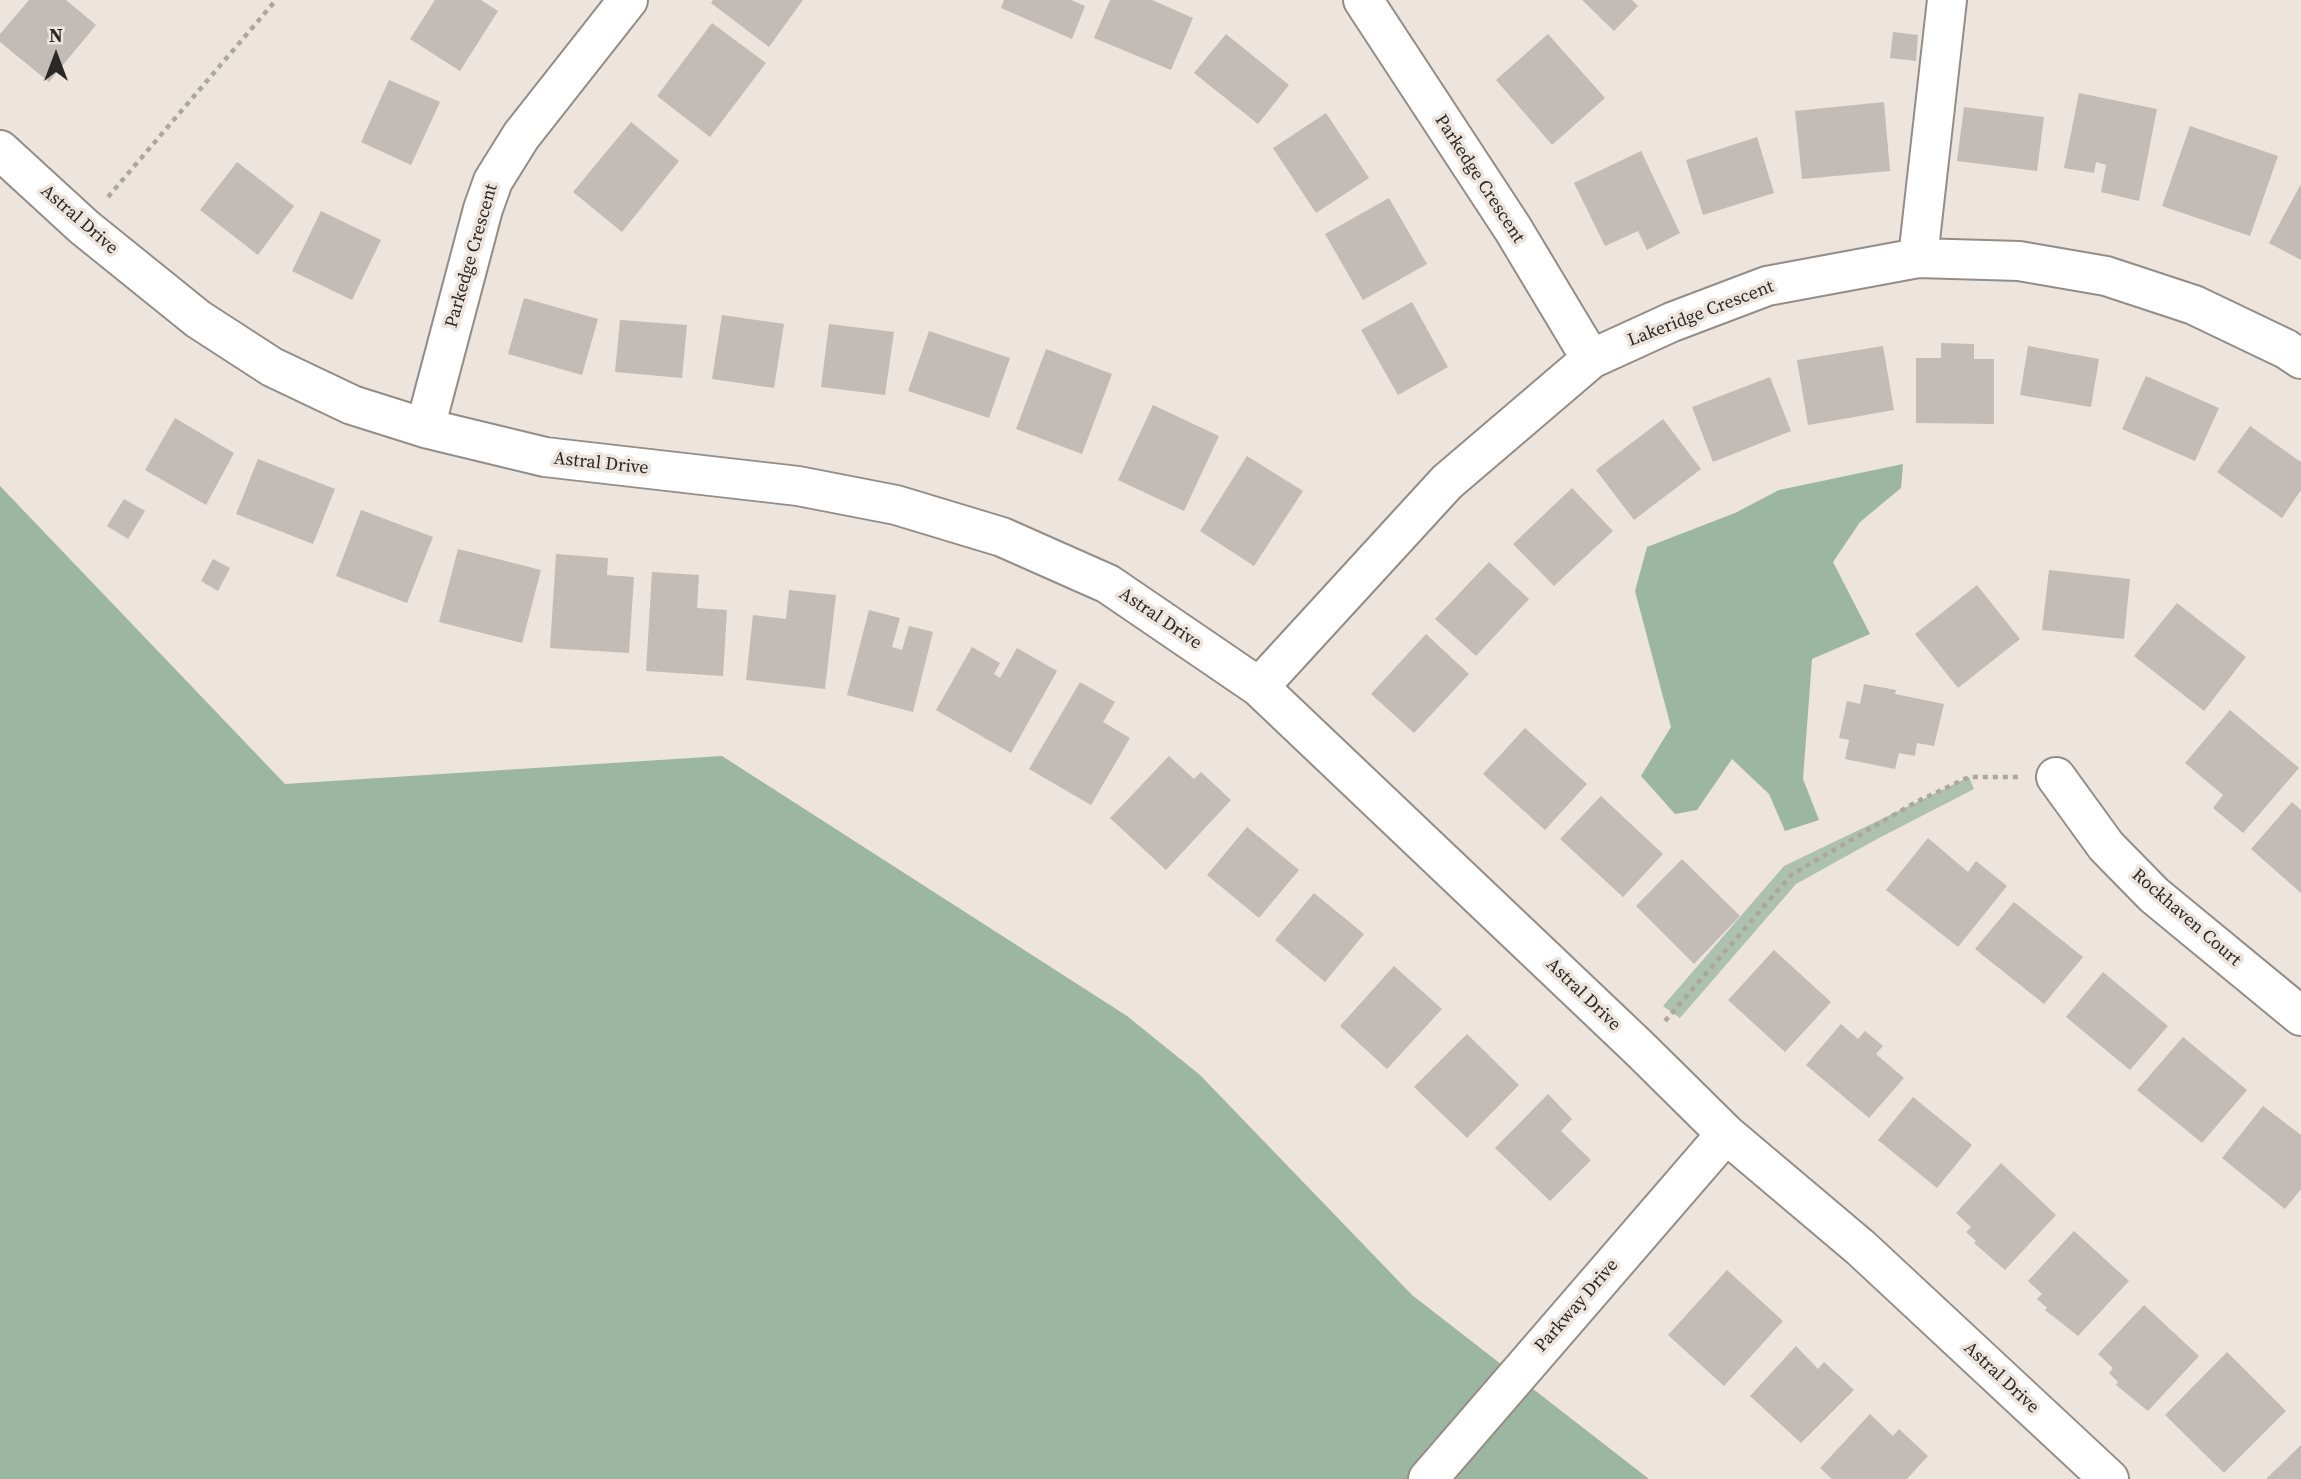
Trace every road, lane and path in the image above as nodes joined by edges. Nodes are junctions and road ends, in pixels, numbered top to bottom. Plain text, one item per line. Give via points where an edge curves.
1 (276, 0) edge
2 (628, 0) edge
3 (1363, 0) edge
4 (1947, 0) edge
5 (0, 150) edge
6 (85, 227) junction
7 (1918, 258) junction
8 (1591, 359) junction
9 (2301, 359) edge
10 (425, 428) junction
11 (1259, 687) junction
12 (2056, 778) joint
13 (2301, 1016) edge
14 (1640, 1049) junction
15 (1726, 1133) junction
16 (1428, 1479) edge
17 (2109, 1479) edge

1 - 6 path
2 - 10 street, Parkedge Crescent via 521,136 493,181
3 - 8 street, Parkedge Crescent via 1513,229
4 - 7 street
5 - 6 street, Astral Drive
6 - 10 street, Astral Drive via 198,319 272,367 352,405
7 - 8 street, Lakeridge Crescent via 1767,286 1672,321
7 - 9 street, Lakeridge Crescent via 2019,261 2106,276 2194,305
8 - 11 street, Lakeridge Crescent via 1447,482
10 - 11 street, Astral Drive via 545,457 835,493 896,505 1002,537 1108,584
11 - 14 street, Astral Drive
12 - 13 street, Rockhaven Court via 2106,846 2154,895
12 - 14 path via 1969,778 1916,802 1791,876
14 - 15 street, Astral Drive
15 - 16 street, Parkway Drive
15 - 17 street, Astral Drive via 1861,1248

